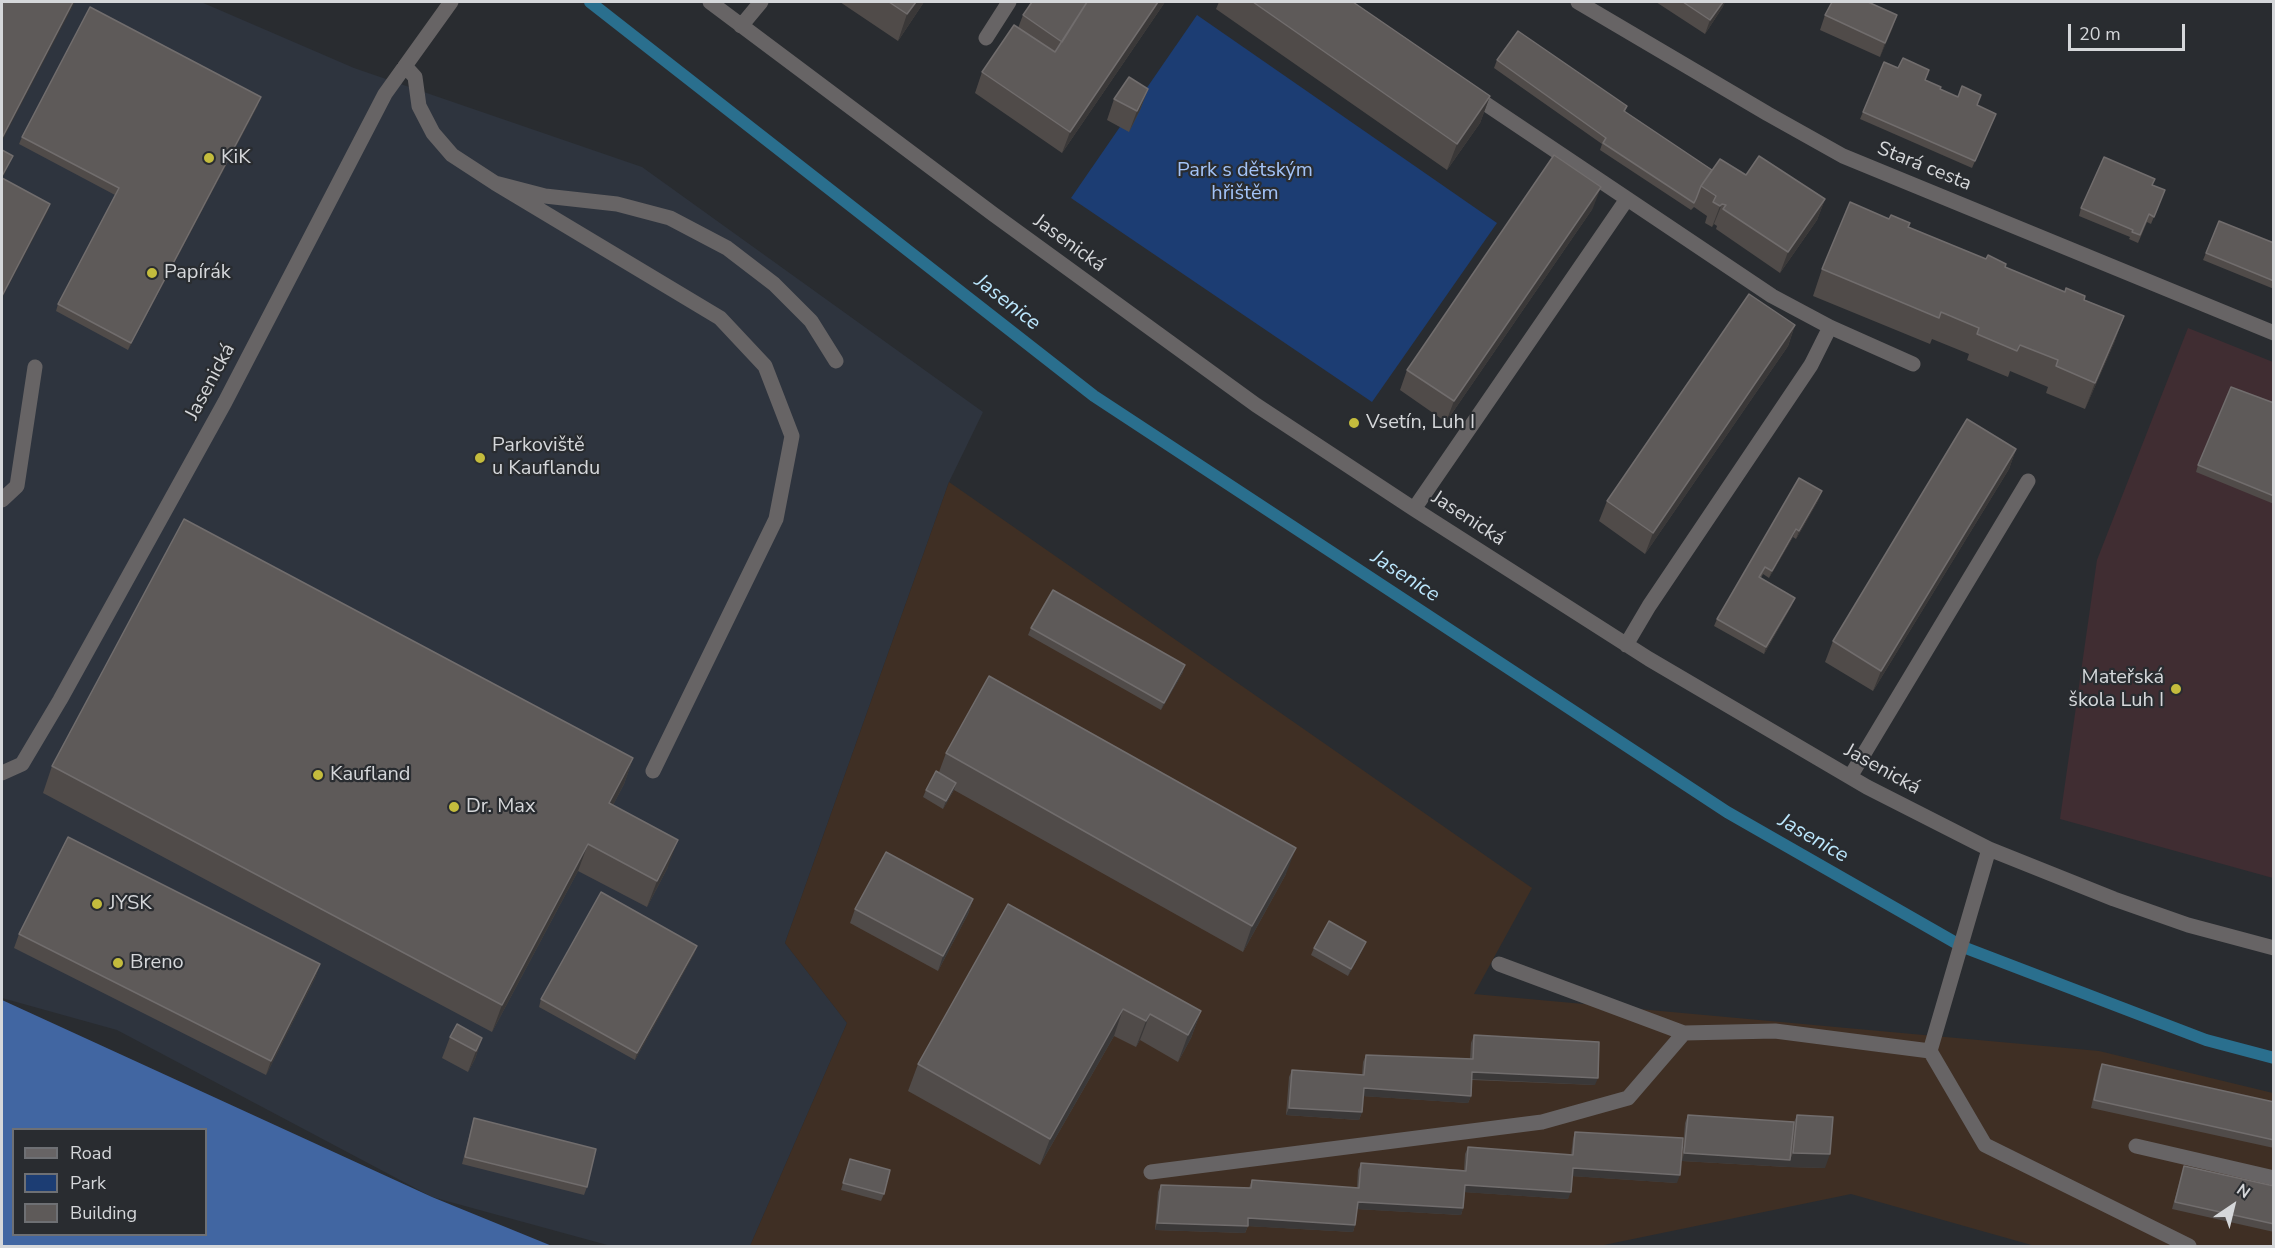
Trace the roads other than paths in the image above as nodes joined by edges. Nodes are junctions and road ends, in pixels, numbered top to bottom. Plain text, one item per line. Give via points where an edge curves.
1 (451, 2) edge
2 (710, 2) edge
3 (761, 2) edge
4 (1009, 2) edge
5 (1578, 2) edge
6 (741, 26) junction
7 (986, 38) dead end
8 (405, 66) junction
9 (1460, 87) edge
10 (495, 183) junction
11 (1628, 199) junction
12 (1830, 327) junction
13 (2274, 333) edge
14 (836, 361) dead end
15 (1913, 364) dead end
16 (34, 367) dead end
17 (2028, 481) dead end
18 (2, 500) edge
19 (1414, 509) junction
20 (1626, 645) junction
21 (653, 771) dead end
22 (2, 773) edge
23 (1850, 777) junction
24 (1989, 849) junction
25 (2274, 948) edge
26 (1499, 964) dead end
27 (1684, 1033) junction
28 (1930, 1051) junction
29 (2136, 1146) dead end
30 (1151, 1172) dead end
31 (2274, 1178) edge
32 (2189, 1246) edge

1 - 8 street, Jasenická
2 - 6 street, Jasenická
3 - 6 street
4 - 7 street
5 - 13 street, Stará cesta via 1843,156
6 - 19 street, Jasenická via 1256,405
8 - 10 street via 415,77 419,106 433,134 452,155
8 - 22 street, Jasenická via 386,94 225,402 60,700 22,764
9 - 11 street
10 - 14 street via 545,196 617,204 670,218 727,248 774,284 811,321
10 - 21 street via 720,318 765,366 792,436 776,519
11 - 12 street via 1772,296
11 - 19 street
12 - 15 street
12 - 20 street via 1811,365
16 - 18 street via 17,486
17 - 23 street
19 - 20 street, Jasenická
20 - 23 street, Jasenická
23 - 24 street, Jasenická
24 - 25 street, Jasenická via 2188,925
24 - 28 street
26 - 27 street
27 - 28 street via 1775,1031
27 - 30 street via 1628,1098 1542,1122
28 - 32 street via 1985,1145
29 - 31 street

